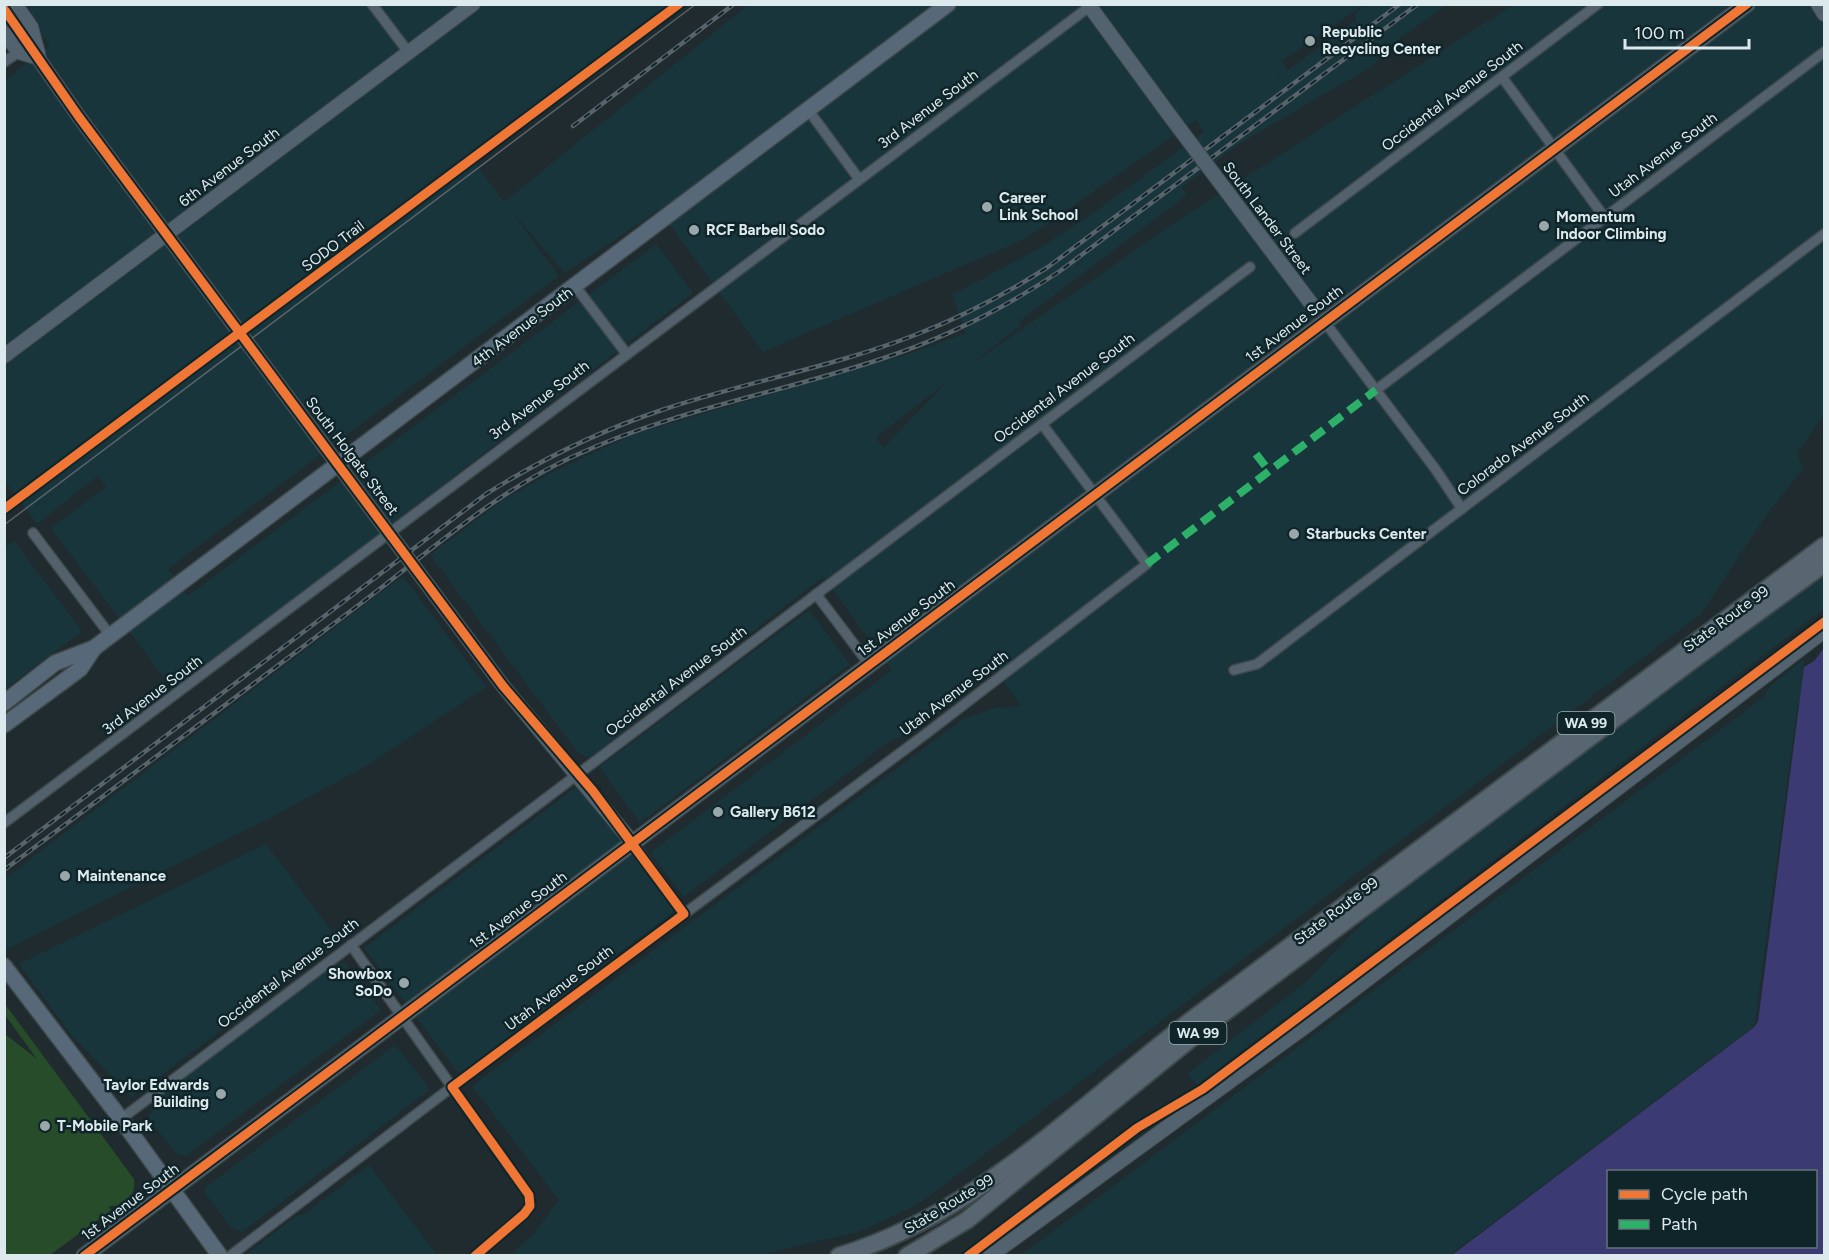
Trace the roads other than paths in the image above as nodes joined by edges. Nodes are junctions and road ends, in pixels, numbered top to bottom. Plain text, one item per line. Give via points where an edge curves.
1 (15, 4) edge
2 (372, 4) edge
3 (473, 4) edge
4 (948, 4) edge
5 (1598, 4) edge
6 (1747, 4) edge
7 (1818, 4) edge
8 (1090, 5) edge
9 (4, 9) edge
10 (1824, 14) edge
11 (4, 33) edge
12 (19, 52) junction
13 (1824, 52) edge
14 (409, 53) junction
15 (39, 58) junction
16 (4, 63) edge
17 (1502, 77) junction
18 (809, 111) junction
19 (1555, 150) junction
20 (859, 179) junction
21 (1605, 218) junction
22 (1295, 233) dead end
23 (167, 234) junction
24 (1824, 234) edge
25 (1250, 267) dead end
26 (575, 286) junction
27 (1324, 321) junction
28 (626, 353) junction
29 (4, 356) edge
30 (1376, 390) junction
31 (1042, 424) junction
32 (340, 464) junction
33 (1095, 494) junction
34 (1462, 509) junction
35 (391, 532) junction
36 (33, 533) dead end
37 (1824, 546) edge
38 (1824, 564) edge
39 (1775, 592) junction
40 (816, 594) junction
41 (1824, 631) edge
42 (110, 635) junction
43 (94, 648) junction
44 (869, 664) junction
45 (1234, 670) dead end
46 (43, 696) junction
47 (4, 703) edge
48 (4, 714) edge
49 (4, 725) edge
50 (4, 737) edge
51 (578, 774) junction
52 (4, 823) edge
53 (632, 842) junction
54 (684, 914) junction
55 (351, 945) junction
56 (4, 966) edge
57 (401, 1016) junction
58 (452, 1087) junction
59 (121, 1119) junction
60 (172, 1189) junction
61 (84, 1256) edge
62 (220, 1256) edge
63 (230, 1256) edge
64 (475, 1256) edge
65 (839, 1256) edge
66 (907, 1256) edge
67 (990, 1256) edge

1 - 15 main road, South Holgate Street via 31,27
2 - 14 street
3 - 14 main road, 6th Avenue South
4 - 18 main road, 4th Avenue South
5 - 17 street, Occidental Avenue South
6 - 19 main road, 1st Avenue South
7 - 10 main road
8 - 20 street, 3rd Avenue South
8 - 27 main road, South Lander Street, bridge
9 - 15 main road, South Holgate Street
11 - 12 main road
12 - 15 main road
12 - 16 street
13 - 21 street, Utah Avenue South
14 - 23 main road, 6th Avenue South
15 - 23 main road, South Holgate Street
17 - 19 street
17 - 22 street, Occidental Avenue South
18 - 20 street
18 - 26 main road, 4th Avenue South
19 - 21 street
19 - 27 main road, 1st Avenue South
20 - 28 street, 3rd Avenue South
21 - 30 street, Utah Avenue South
23 - 29 main road, 6th Avenue South
23 - 32 main road, South Holgate Street
24 - 34 street, Colorado Avenue South
25 - 31 street, Occidental Avenue South
26 - 28 street
26 - 32 main road, 4th Avenue South
27 - 30 street, South Lander Street
27 - 33 main road, 1st Avenue South
28 - 35 street, 3rd Avenue South
30 - 34 street, South Lander Street
31 - 33 street
31 - 40 street, Occidental Avenue South
32 - 35 main road, South Holgate Street
32 - 42 main road, 4th Avenue South
33 - 44 main road, 1st Avenue South
33 - 54 street, Utah Avenue South via 1147,564
34 - 45 street, Colorado Avenue South via 1257,664
35 - 51 main road, South Holgate Street via 503,686
35 - 52 street, 3rd Avenue South
36 - 42 street
37 - 39 highway, State Route 99 / WA 99
38 - 39 highway, State Route 99 / WA 99
39 - 65 highway, State Route 99 / WA 99 via 1148,1052 997,1175 913,1228
39 - 66 highway, State Route 99 / WA 99 via 1205,1027 968,1220
40 - 44 street
40 - 51 street, Occidental Avenue South
41 - 67 main road via 1310,1023
42 - 43 main road, 4th Avenue South
43 - 46 main road, 4th Avenue South via 80,669
43 - 47 main road, 4th Avenue South via 55,663
43 - 48 main road
44 - 53 main road, 1st Avenue South
46 - 49 main road, 4th Avenue South
46 - 50 main road via 29,717
51 - 53 main road, South Holgate Street
51 - 55 street, Occidental Avenue South
53 - 54 street, South Holgate Street
53 - 57 main road, 1st Avenue South
54 - 58 street, Utah Avenue South
55 - 57 street
55 - 59 street, Occidental Avenue South
56 - 59 main road
57 - 58 street
57 - 60 main road, 1st Avenue South
58 - 63 street, Utah Avenue South
58 - 64 street via 526,1188 530,1203 519,1220
59 - 60 main road
60 - 61 main road, 1st Avenue South
60 - 62 main road

